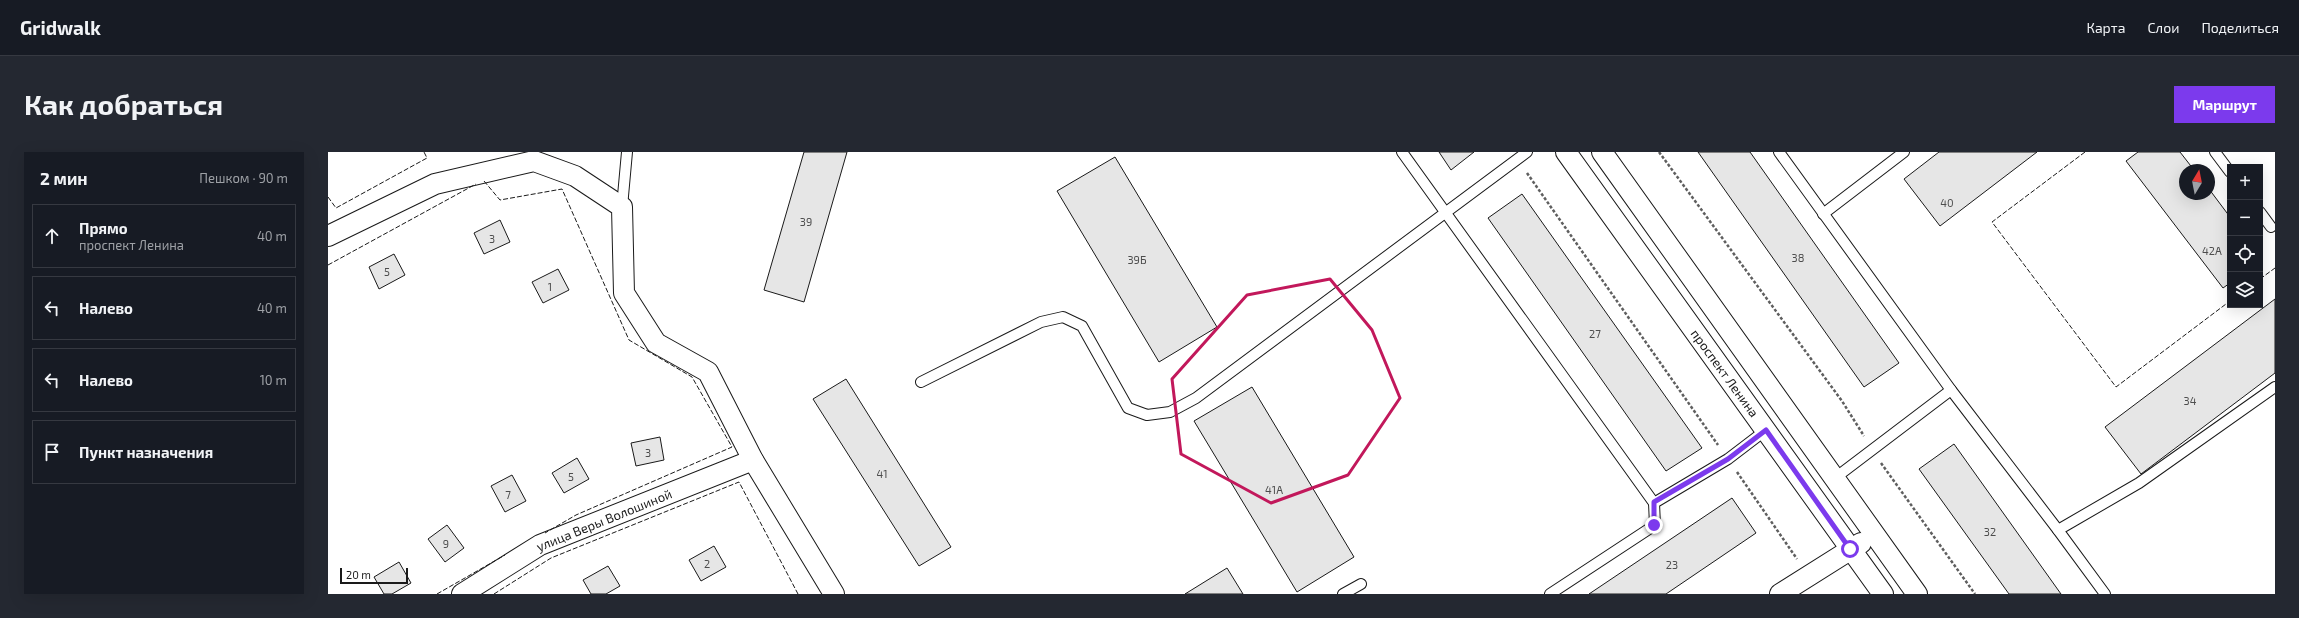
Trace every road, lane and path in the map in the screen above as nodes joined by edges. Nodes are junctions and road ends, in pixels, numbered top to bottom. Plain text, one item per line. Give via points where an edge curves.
1 (627, 152) edge
2 (1402, 152) edge
3 (1527, 152) edge
4 (1566, 152) edge
5 (1602, 152) edge
6 (1659, 152) edge
7 (1779, 152) edge
8 (1904, 152) edge
9 (2215, 152) edge
10 (1517, 159) junction
11 (2227, 168) edge
12 (622, 207) junction
13 (1446, 213) junction
14 (1823, 214) junction
15 (2263, 216) edge
16 (2271, 227) dead end
17 (328, 236) edge
18 (922, 382) dead end
19 (2275, 387) edge
20 (1951, 390) junction
21 (1766, 430) junction
22 (1873, 450) junction
23 (1728, 459) junction
24 (753, 460) junction
25 (1835, 478) junction
26 (1654, 502) junction
27 (2058, 530) junction
28 (1874, 534) junction
29 (1850, 549) junction
30 (1809, 576) junction
31 (1361, 584) dead end
32 (462, 594) edge
33 (834, 594) edge
34 (1343, 594) edge
35 (1550, 594) edge
36 (1780, 594) edge
37 (1883, 594) edge
38 (1918, 594) edge
39 (1974, 594) edge
40 (2105, 594) edge

1 - 12 lane
2 - 13 lane
3 - 10 lane
4 - 21 street, проспект Ленина
5 - 25 street
6 - 22 path via 1842,401
7 - 14 lane
8 - 14 lane
9 - 11 lane
10 - 13 lane
10 - 23 path
12 - 17 street via 575,176 534,161 435,184
12 - 24 street via 624,293 656,343 708,372
13 - 18 lane via 1196,398 1170,412 1147,416 1128,408 1082,326 1063,316 1042,322
13 - 26 lane
14 - 20 lane
15 - 16 lane
19 - 27 lane via 2139,483
20 - 22 lane
20 - 27 lane
21 - 23 lane
21 - 29 street, проспект Ленина
22 - 25 lane
22 - 39 path
23 - 26 lane
23 - 30 path
24 - 32 street, улица Веры Волошиной via 540,545
24 - 33 street
25 - 28 street
26 - 35 lane via 1654,525
27 - 40 lane
28 - 29 street
28 - 38 street
29 - 30 street
29 - 37 street, проспект Ленина
30 - 36 street
31 - 34 lane

